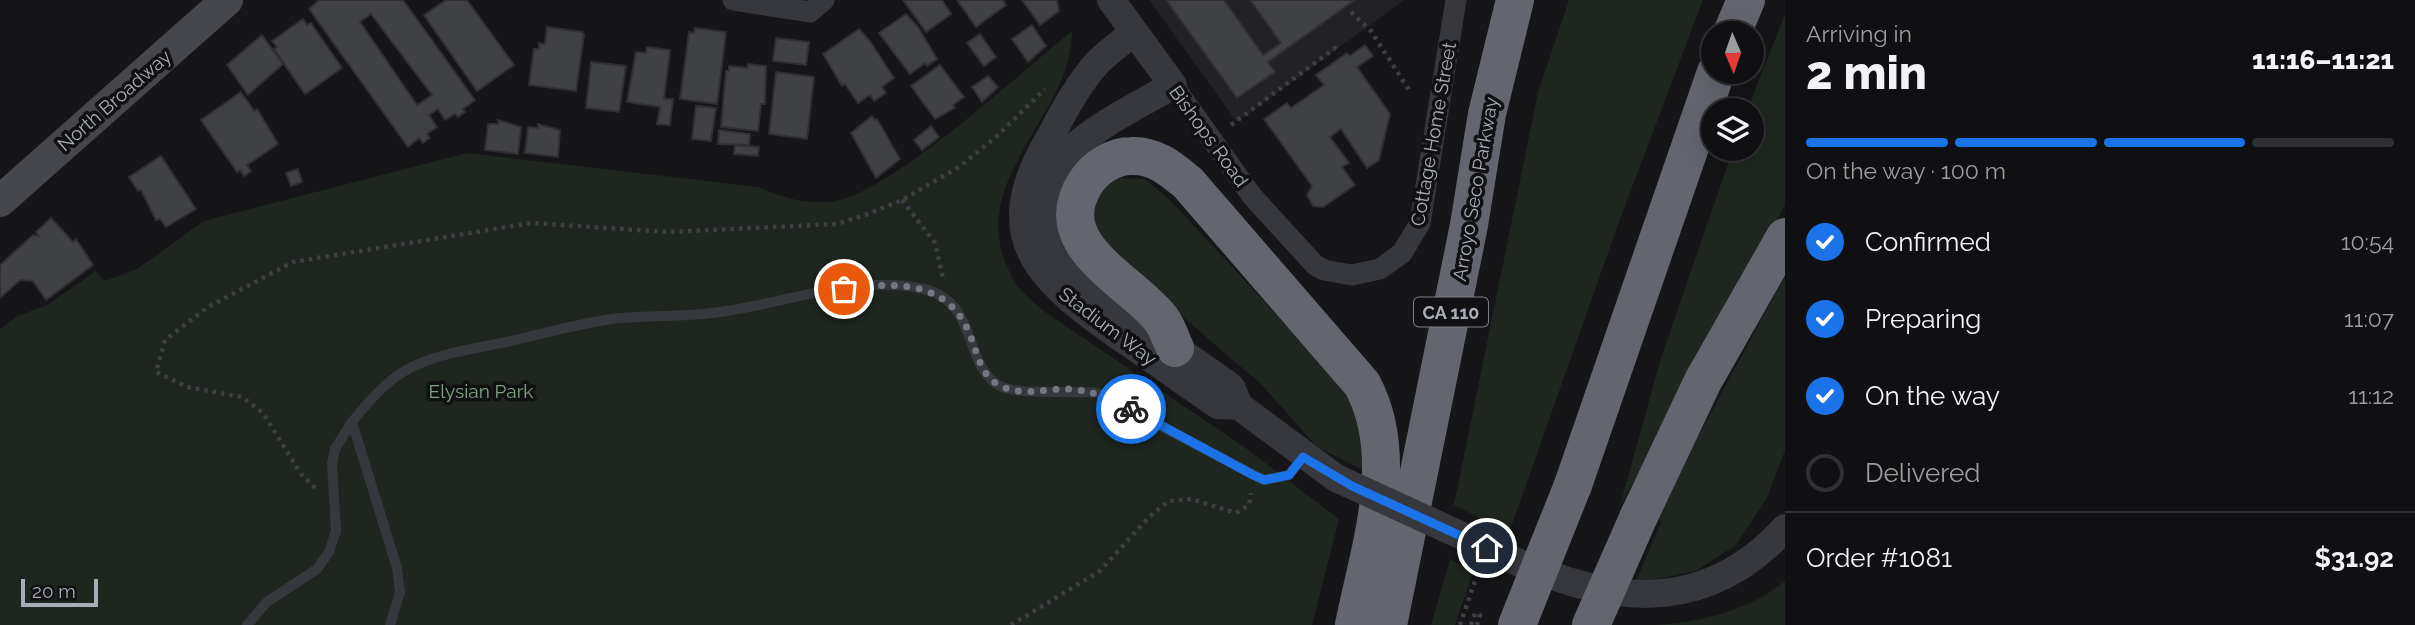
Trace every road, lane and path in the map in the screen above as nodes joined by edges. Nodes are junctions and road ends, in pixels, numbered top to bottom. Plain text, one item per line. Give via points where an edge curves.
1 (227, 0) edge
2 (733, 0) edge
3 (824, 0) edge
4 (1111, 0) edge
5 (1456, 0) edge
6 (1515, 0) edge
7 (1746, 0) edge
8 (1351, 12) dead end
9 (1737, 21) edge
10 (1134, 32) junction
11 (1339, 54) dead end
12 (1055, 79) dead end
13 (1712, 84) edge
14 (1172, 85) junction
15 (1409, 90) dead end
16 (1231, 125) dead end
17 (902, 200) junction
18 (0, 201) edge
19 (1785, 237) edge
20 (1315, 265) joint
21 (943, 296) junction
22 (1175, 348) junction
23 (1239, 406) junction
24 (352, 422) junction
25 (1303, 457) junction
26 (1253, 475) junction
27 (334, 495) junction
28 (1785, 528) edge
29 (1484, 547) junction
30 (247, 625) edge
31 (390, 625) edge
32 (1011, 625) edge
33 (1353, 625) edge
34 (1388, 625) edge
35 (1460, 625) edge
36 (1471, 625) edge
37 (1477, 625) edge
38 (1517, 625) edge
39 (1591, 625) edge

1 - 18 main road, North Broadway
2 - 3 street via 810,12
4 - 10 street, Bishops Road
5 - 20 street, Cottage Home Street via 1420,223 1413,239 1393,262 1367,274 1336,273
6 - 34 highway, Arroyo Seco Parkway / CA 110 via 1487,114
7 - 9 highway
8 - 15 path via 1371,31
10 - 14 street, Bishops Road
10 - 23 street, Stadium Way via 1097,63 1037,159 1024,194 1028,249 1047,279 1075,305 1218,405
11 - 16 path via 1335,48
12 - 17 path via 959,167
13 - 38 highway, bridge via 1573,485
14 - 20 street, Bishops Road via 1252,196
14 - 22 street, Stadium Way via 1072,149 1054,174 1046,215 1048,236 1069,272
17 - 21 path via 935,243 944,272
17 - 27 path via 836,224 667,232 531,223 293,262 208,307 165,340 156,372 187,387 242,397 263,413 301,474 319,492
19 - 39 highway, bridge via 1703,381
21 - 24 lane via 923,289 865,286 719,313 603,320 413,366 379,389
21 - 26 lane via 967,325 982,369 997,385 1014,392 1070,389 1097,393
22 - 23 street, Stadium Way via 1231,387
22 - 33 highway via 1161,319 1092,257 1080,234 1077,210 1085,184 1098,169 1118,158 1153,159 1188,183 1362,384 1370,399 1382,466
23 - 25 street, Stadium Way
24 - 27 lane via 335,449
24 - 31 lane via 397,568 400,592
25 - 26 lane via 1289,475 1264,480
25 - 29 street, Stadium Way, bridge via 1336,478
26 - 32 path via 1249,505 1236,513 1191,499 1169,501 1100,571
27 - 30 lane via 336,531 329,552 317,569 267,602
28 - 29 street, Stadium Way via 1751,565 1723,583 1676,600 1620,601 1592,594
29 - 35 path
36 - 37 path via 1475,613 1480,615

